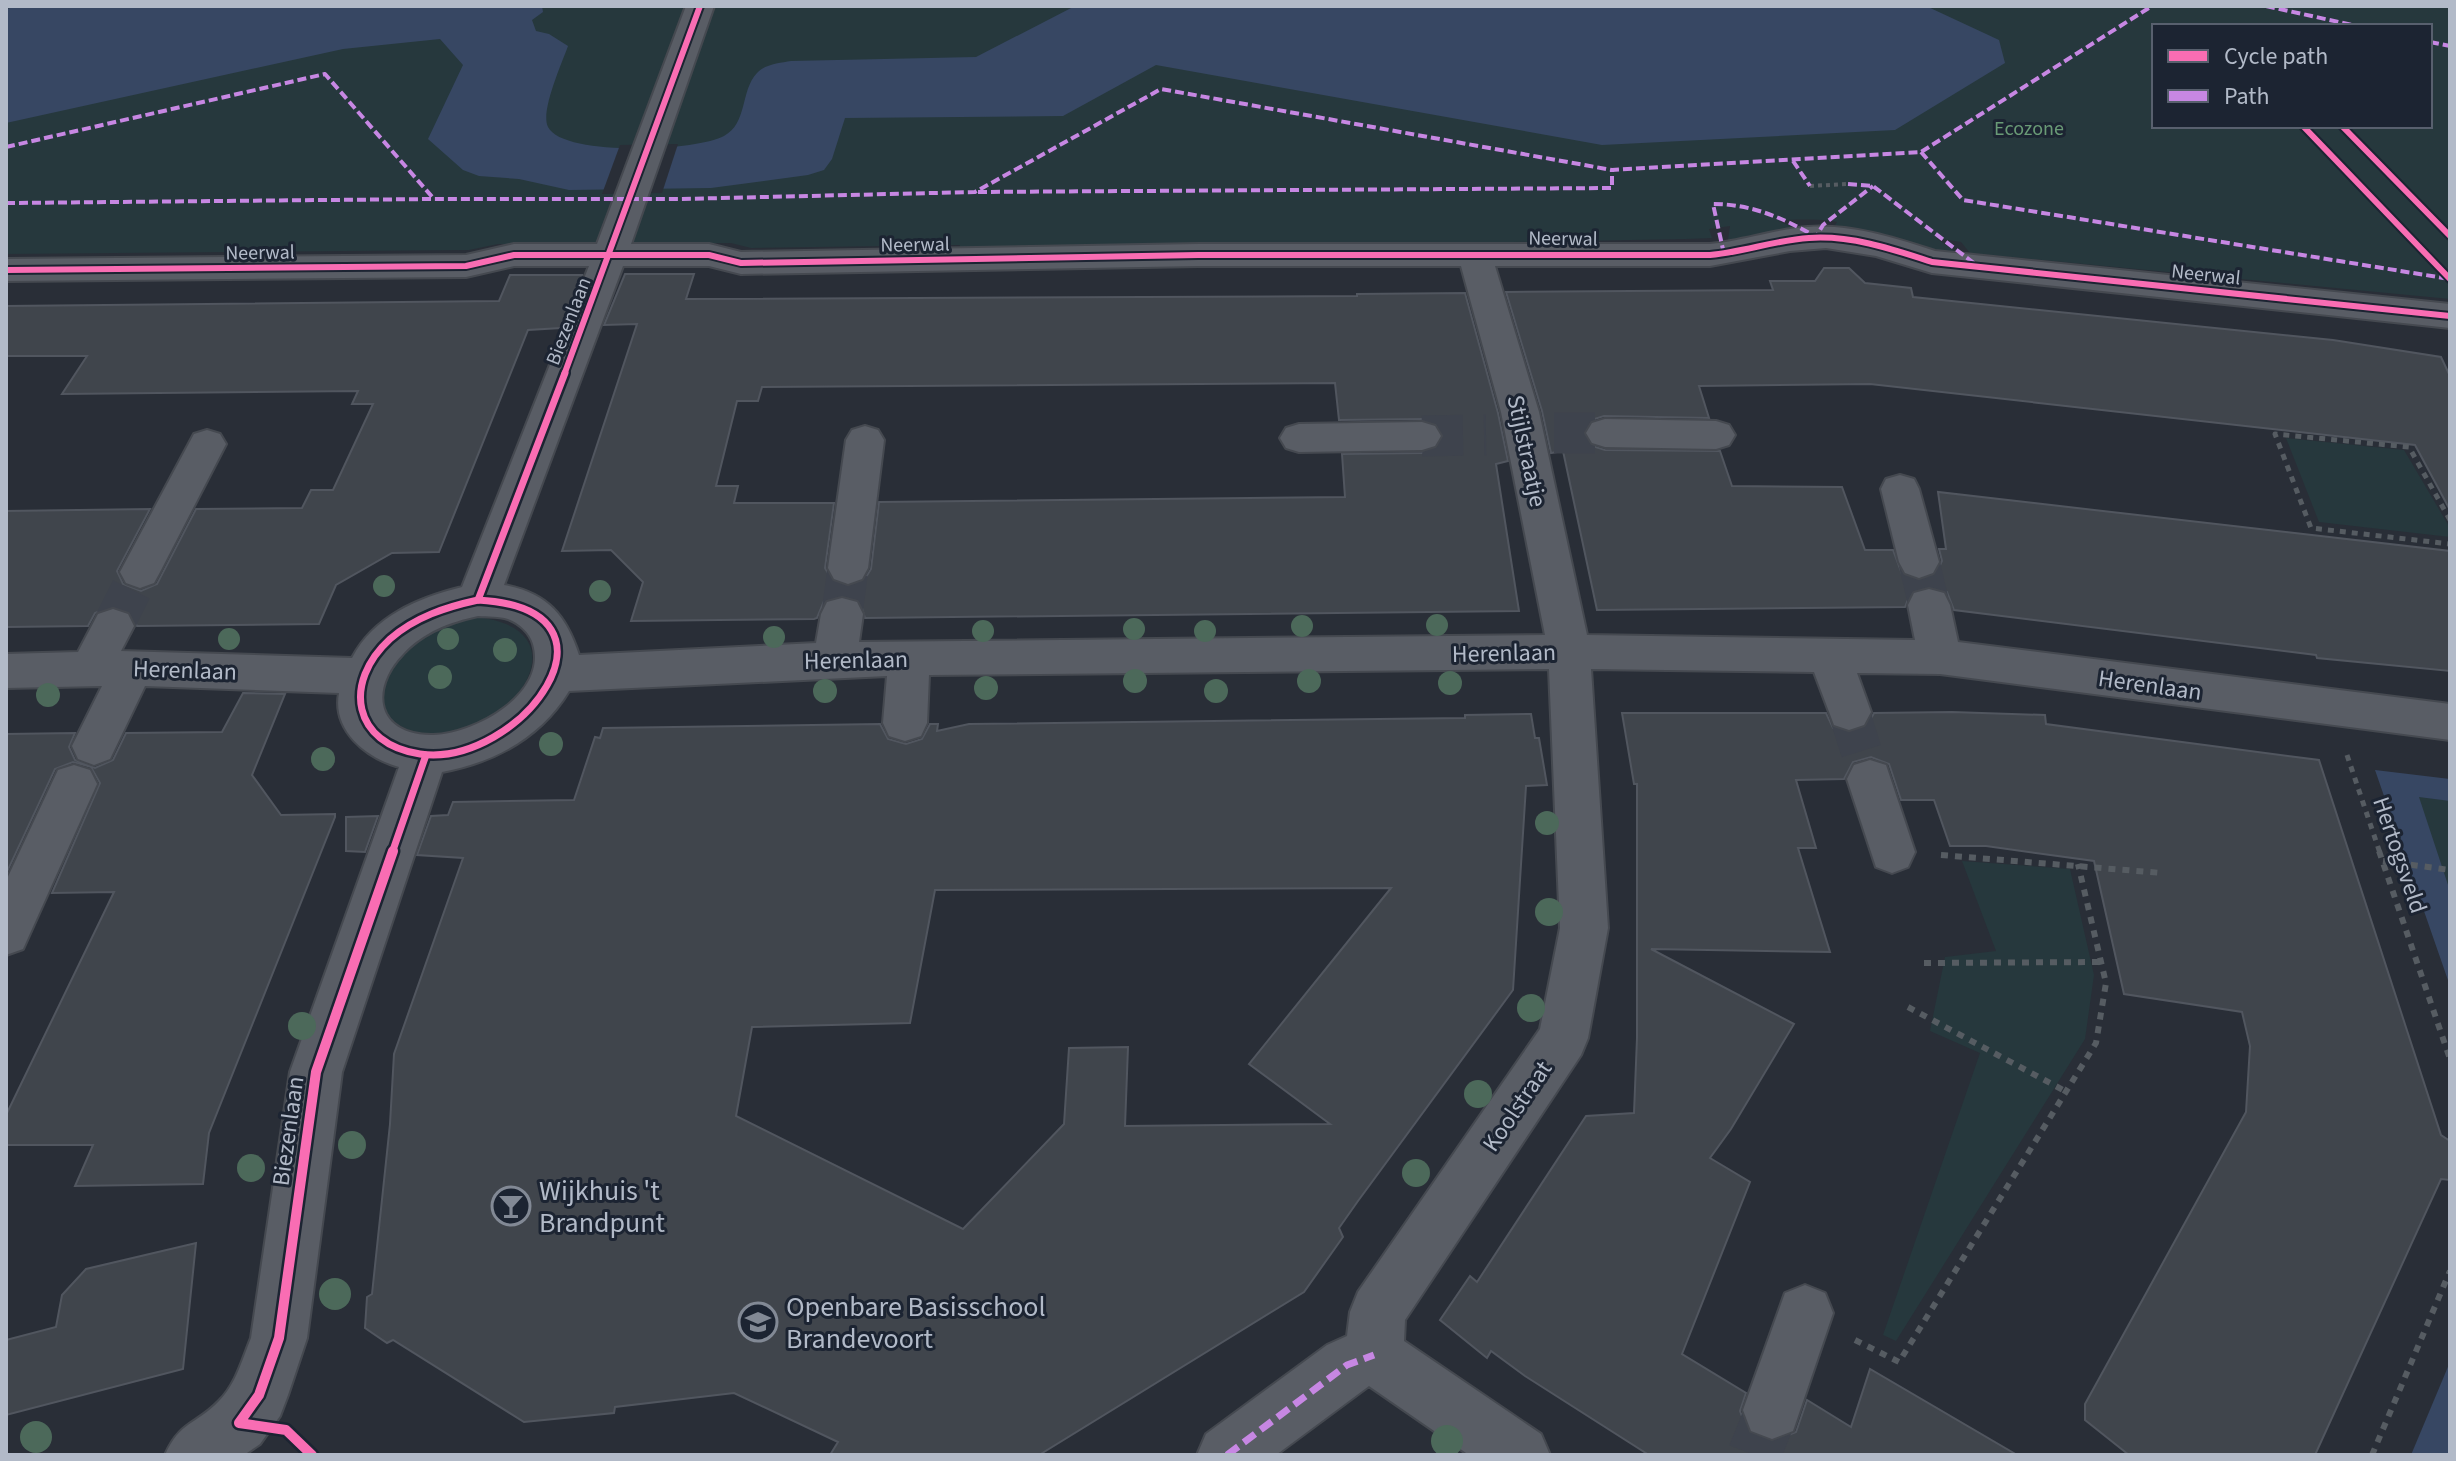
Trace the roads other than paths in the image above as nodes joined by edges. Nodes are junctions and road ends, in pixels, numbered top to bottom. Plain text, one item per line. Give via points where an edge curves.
1 (700, 6) edge
2 (1474, 253) junction
3 (610, 255) junction
4 (6, 270) edge
5 (2450, 316) edge
6 (1605, 433) tunnel mouth
7 (1539, 434) junction
8 (1486, 435) tunnel mouth
9 (1716, 435) dead end
10 (1422, 436) tunnel mouth
11 (1299, 438) dead end
12 (865, 440) dead end
13 (207, 444) dead end
14 (1900, 489) dead end
15 (1919, 562) tunnel mouth
16 (848, 568) tunnel mouth
17 (140, 572) tunnel mouth
18 (478, 600) junction
19 (1929, 605) tunnel mouth
20 (842, 614) tunnel mouth
21 (113, 626) tunnel mouth
22 (1569, 652) junction
23 (1830, 656) junction
24 (1940, 657) junction
25 (835, 659) junction
26 (909, 659) junction
27 (112, 669) junction
28 (6, 671) edge
29 (555, 674) junction
30 (363, 676) junction
31 (1849, 712) tunnel mouth
32 (2450, 722) edge
33 (905, 723) dead end
34 (426, 755) junction
35 (1870, 779) tunnel mouth
36 (1892, 852) road end
37 (6, 933) edge
38 (1805, 1313) road end
39 (1374, 1355) junction
40 (1772, 1410) tunnel mouth
41 (217, 1439) edge
42 (1227, 1455) edge
43 (1520, 1455) edge

1 - 3 street, Biezenlaan
2 - 3 street, Neerwal via 741,263 709,255
2 - 5 street, Neerwal via 1710,255 1816,237 1869,243 1932,262
2 - 7 street, Stijlstraatje
3 - 4 street, Neerwal via 514,255 466,266
3 - 18 street, Biezenlaan
6 - 9 street
7 - 8 street
7 - 22 street, Stijlstraatje
10 - 11 street
12 - 16 street
13 - 17 street
14 - 15 street
18 - 29 street via 514,604 542,619 557,643
18 - 30 street via 409,624 381,649
19 - 24 street
20 - 25 street
21 - 27 street
22 - 23 street, Herenlaan
22 - 26 street, Herenlaan
22 - 39 street, Koolstraat via 1584,928 1563,1038 1378,1312
23 - 24 street, Herenlaan
23 - 31 street
24 - 32 street, Herenlaan
25 - 26 street, Herenlaan
25 - 29 street, Herenlaan
26 - 33 street
27 - 28 street, Herenlaan
27 - 30 street, Herenlaan
27 - 37 street via 84,765
29 - 34 street via 537,705 507,731 467,749
30 - 34 street via 359,706 368,731 392,748
34 - 41 street, Biezenlaan via 316,1072 279,1338 259,1395
35 - 36 street
38 - 40 street
39 - 42 street via 1347,1365
39 - 43 street

